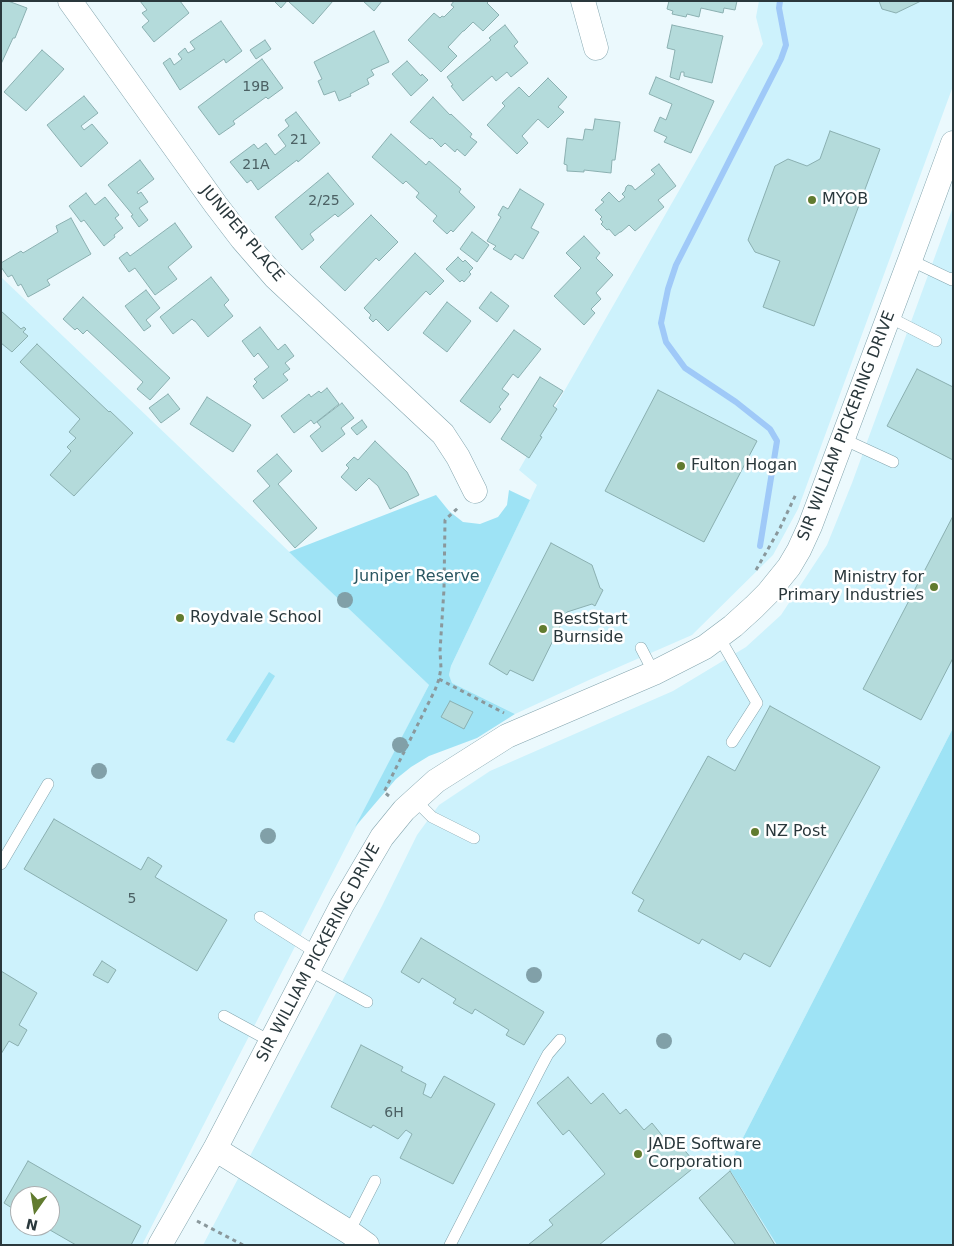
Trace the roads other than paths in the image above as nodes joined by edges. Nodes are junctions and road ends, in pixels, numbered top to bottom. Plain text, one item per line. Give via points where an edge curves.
1 (70, 1) edge
2 (583, 1) edge
3 (596, 48) dead end
4 (953, 143) edge
5 (910, 260) junction
6 (953, 278) edge
7 (889, 317) junction
8 (936, 341) dead end
9 (843, 439) junction
10 (893, 462) dead end
11 (475, 491) road end
12 (719, 637) junction
13 (641, 648) dead end
14 (654, 673) junction
15 (732, 742) dead end
16 (48, 784) dead end
17 (410, 805) junction
18 (474, 838) dead end
19 (1, 864) edge
20 (260, 917) dead end
21 (313, 962) junction
22 (367, 1002) dead end
23 (224, 1016) dead end
24 (560, 1040) dead end
25 (270, 1041) junction
26 (215, 1149) junction
27 (375, 1181) dead end
28 (358, 1238) edge
29 (160, 1245) edge
30 (450, 1245) edge

1 - 11 street, JUNIPER PLACE via 242,239 275,277 443,434
2 - 3 street
4 - 5 street, SIR WILLIAM PICKERING DRIVE
5 - 6 lane
5 - 7 street, SIR WILLIAM PICKERING DRIVE
7 - 8 lane
7 - 9 street, SIR WILLIAM PICKERING DRIVE
9 - 10 lane
9 - 12 street, SIR WILLIAM PICKERING DRIVE via 810,526 794,558 768,593
12 - 14 street, SIR WILLIAM PICKERING DRIVE
12 - 15 lane via 757,703
13 - 14 lane
14 - 17 street, SIR WILLIAM PICKERING DRIVE via 506,736 436,781
16 - 19 lane
17 - 18 lane
17 - 21 street, SIR WILLIAM PICKERING DRIVE via 382,837
20 - 21 lane
21 - 22 lane
21 - 25 street, SIR WILLIAM PICKERING DRIVE
23 - 25 lane
24 - 30 lane via 548,1054
25 - 26 street, SIR WILLIAM PICKERING DRIVE
26 - 28 street
26 - 29 street, SIR WILLIAM PICKERING DRIVE
27 - 28 lane

